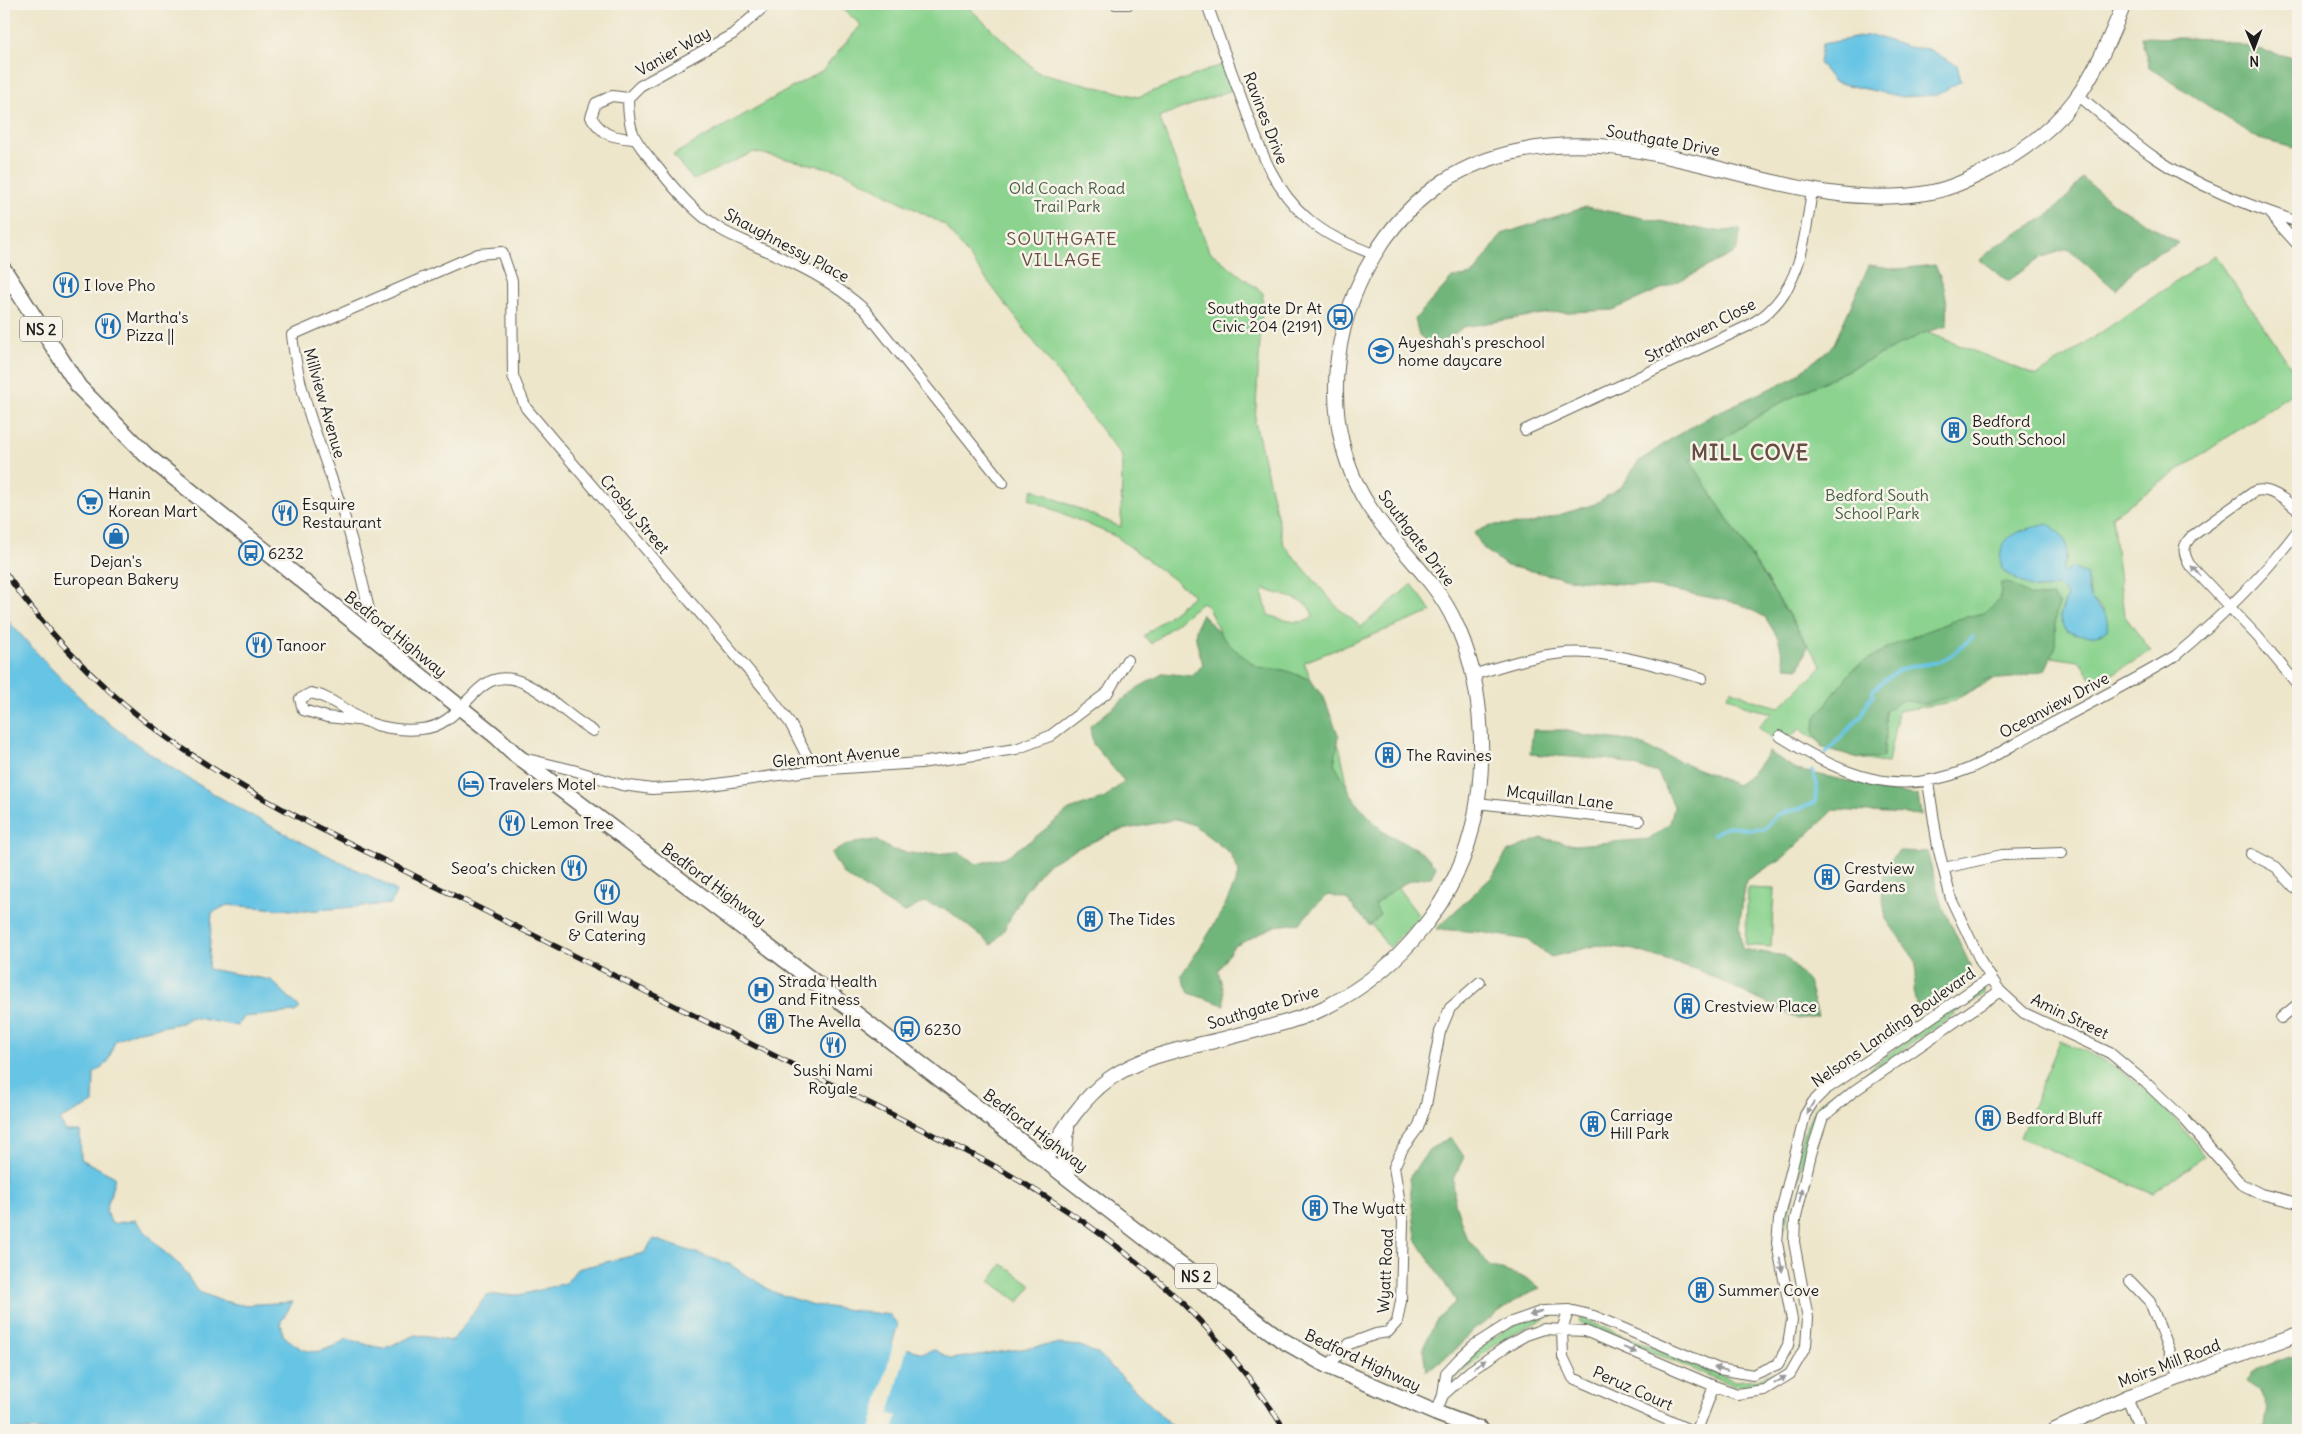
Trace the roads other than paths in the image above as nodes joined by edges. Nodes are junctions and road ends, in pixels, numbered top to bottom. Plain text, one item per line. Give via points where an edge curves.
1 (766, 4) edge
2 (1115, 4) edge
3 (1129, 4) edge
4 (1206, 4) edge
5 (2124, 4) edge
6 (754, 8) edge
7 (2080, 96) junction
8 (628, 98) junction
9 (634, 139) junction
10 (1812, 191) junction
11 (2269, 212) junction
12 (2298, 222) edge
13 (2298, 245) edge
14 (502, 252) joint
15 (1373, 254) junction
16 (4, 270) edge
17 (1524, 430) dead end
18 (1003, 483) dead end
19 (2298, 510) edge
20 (2298, 530) edge
21 (2230, 606) junction
22 (376, 640) junction
23 (1127, 660) dead end
24 (1473, 675) junction
25 (1702, 678) dead end
26 (2298, 685) edge
27 (460, 709) junction
28 (366, 721) junction
29 (593, 731) dead end
30 (1780, 736) dead end
31 (517, 756) junction
32 (814, 770) junction
33 (1928, 782) junction
34 (1477, 803) junction
35 (1640, 821) dead end
36 (2062, 854) dead end
37 (2251, 854) dead end
38 (1944, 868) junction
39 (2298, 890) edge
40 (1991, 977) junction
41 (1480, 982) dead end
42 (2000, 991) junction
43 (2298, 1004) edge
44 (2281, 1018) dead end
45 (1068, 1121) junction
46 (1045, 1160) junction
47 (1069, 1177) junction
48 (2298, 1203) edge
49 (2130, 1281) dead end
50 (1569, 1310) junction
51 (1562, 1329) junction
52 (2298, 1334) edge
53 (1328, 1366) junction
54 (2179, 1377) junction
55 (1714, 1386) junction
56 (1443, 1395) junction
57 (2127, 1397) junction
58 (1436, 1413) junction
59 (1481, 1430) edge
60 (1690, 1430) edge
61 (1697, 1430) edge
62 (2056, 1430) edge
63 (2140, 1430) edge

1 - 6 street, Vanier Way
2 - 3 street
4 - 15 street, Ravines Drive via 1262,155 1275,181 1306,218 1326,233
5 - 7 street, Southgate Drive
6 - 8 street, Vanier Way via 733,34 640,86
7 - 10 street, Southgate Drive via 2038,139 1969,180 1933,192 1877,197
7 - 11 street via 2155,158 2209,188
8 - 9 street, Vanier Way via 628,120
8 - 9 street via 612,96 596,103 592,117 599,129 612,137
9 - 18 street, Shaughnessy Place via 676,191 720,230 815,273 846,292 865,310
10 - 15 street, Southgate Drive via 1722,168 1609,146 1548,145 1492,157 1445,180 1406,212
10 - 17 street, Strathaven Close via 1800,263 1790,286 1770,311 1748,326
11 - 12 street
11 - 13 street
14 - 22 street, Millview Avenue via 478,254 292,335 295,364 349,532
14 - 32 street, Crosby Street via 512,282 513,376 526,408 766,691 790,723
15 - 24 street, Southgate Drive via 1343,328 1337,378 1343,449 1350,472 1369,507 1436,591 1456,622
16 - 22 main road, Bedford Highway / NS 2 via 79,388 150,458
21 -> 19 street via 2189,564 2184,545 2211,521 2255,491 2270,491
20 - 21 street, Oceanview Drive
21 - 26 street
21 - 33 street, Oceanview Drive via 2182,650 2156,668 1969,768
22 - 27 main road, Bedford Highway / NS 2
23 - 32 street, Glenmont Avenue via 1108,692 1050,736 1016,749 920,763
24 - 25 street via 1516,661 1588,652
24 - 34 street, Southgate Drive via 1480,723
27 - 28 street via 444,724 422,730 392,728
27 - 29 street via 488,682 510,678 538,690
27 - 31 main road, Bedford Highway / NS 2
28 - 28 street via 325,696 311,693 300,699 303,710 327,717
30 - 33 street, Oceanview Drive via 1839,770 1894,782
31 - 32 street, Glenmont Avenue via 622,785 652,789 704,786
31 - 46 main road, Bedford Highway / NS 2
33 - 38 street, Amin Street
34 - 35 street, Mcquillan Lane
34 - 45 street, Southgate Drive via 1467,846 1432,919 1405,949 1359,987 1325,1007 1288,1021 1184,1048 1137,1064 1109,1079
36 - 38 street via 2002,855
37 - 39 street via 2276,866
38 - 40 street, Amin Street via 1951,899
40 - 42 street, Amin Street
40 -> 50 street, Nelsons Landing Boulevard via 1825,1090 1805,1115 1779,1220 1777,1243 1792,1320 1788,1345 1778,1364 1753,1375 1720,1369 1594,1316
41 - 53 street, Wyatt Road via 1450,1008 1440,1032 1426,1105 1418,1128 1394,1167 1402,1222 1401,1301 1397,1322 1388,1332 1349,1344
42 - 48 street, Amin Street via 2024,1013 2110,1053 2172,1107 2241,1184 2261,1194
55 -> 42 street, Nelsons Landing Boulevard via 1737,1394 1764,1390 1790,1374 1806,1346 1808,1318 1794,1242 1795,1220 1823,1117 1854,1091
43 - 44 street
45 - 46 street, Southgate Drive
45 - 47 street via 1064,1162
46 - 47 main road, Bedford Highway / NS 2
47 - 53 main road, Bedford Highway / NS 2 via 1282,1340
49 - 54 street via 2150,1302
50 - 51 street, Peruz Court
50 -> 56 street, Nelsons Landing Boulevard via 1543,1311 1509,1323 1473,1346 1446,1373
51 -> 55 street, Nelsons Landing Boulevard via 1585,1331
56 -> 51 street, Nelsons Landing Boulevard via 1470,1371 1526,1335 1544,1329
51 - 60 street, Peruz Court via 1563,1357 1573,1378
52 - 54 street, Moirs Mill Road
53 - 58 main road, Bedford Highway / NS 2
54 - 57 street, Moirs Mill Road
55 - 61 street
56 - 58 street, Nelsons Landing Boulevard
57 - 62 street, Moirs Mill Road
57 - 63 street
58 - 59 main road, Bedford Highway / NS 2

